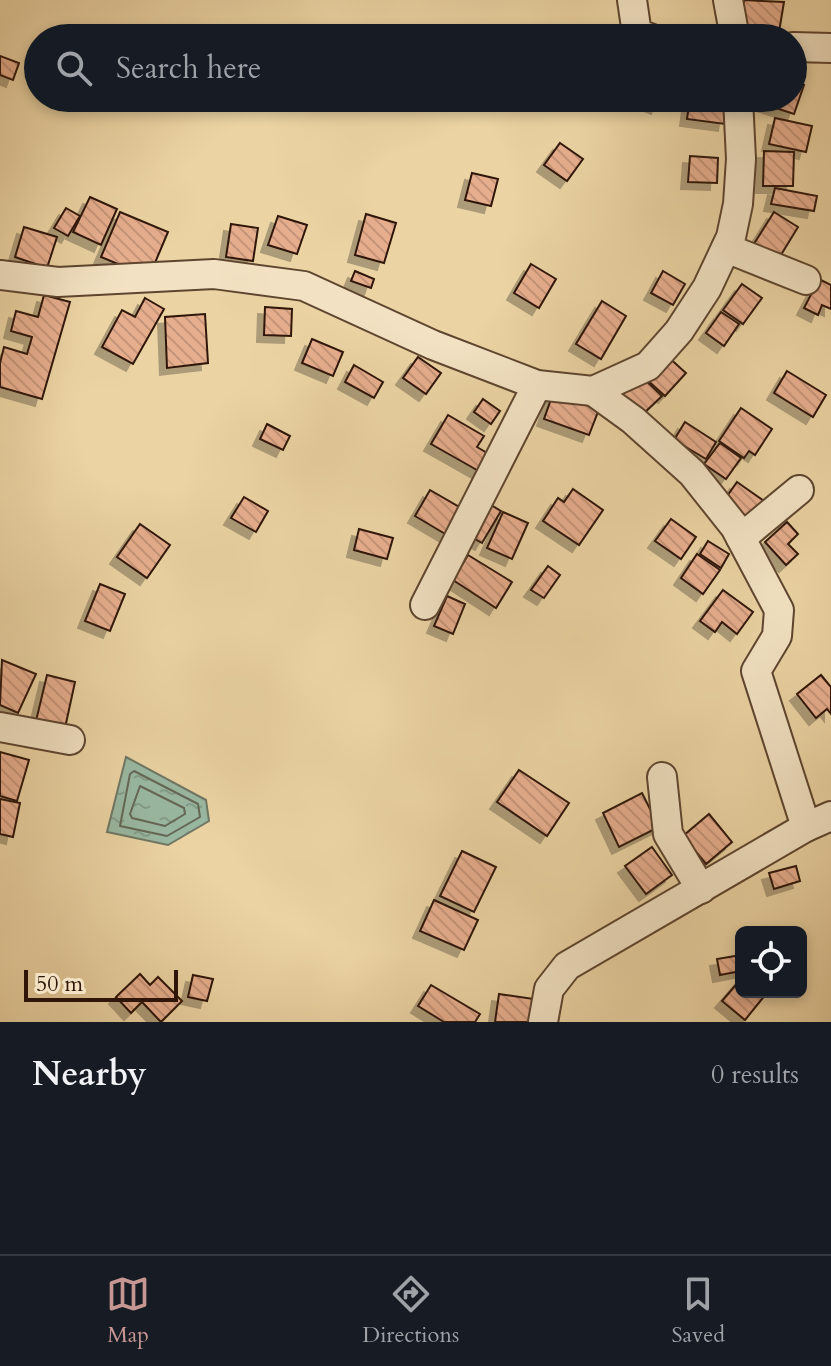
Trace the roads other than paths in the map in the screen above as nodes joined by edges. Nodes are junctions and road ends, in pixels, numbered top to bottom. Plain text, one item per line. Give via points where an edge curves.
1 (632, 0) edge
2 (728, 0) edge
3 (636, 24) edge
4 (732, 24) edge
5 (807, 47) edge
6 (831, 48) edge
7 (739, 112) edge
8 (726, 248) junction
9 (0, 275) edge
10 (806, 280) dead end
11 (537, 385) junction
12 (593, 391) junction
13 (799, 490) dead end
14 (741, 538) junction
15 (425, 605) dead end
16 (0, 727) edge
17 (70, 740) dead end
18 (662, 777) dead end
19 (818, 822) edge
20 (701, 889) junction
21 (543, 1022) edge

1 - 3 street
2 - 4 street
5 - 6 street
7 - 8 street via 738,204
8 - 10 street
8 - 12 street via 679,331 648,366
9 - 11 street via 58,282 214,274 304,286
11 - 12 street
11 - 15 street
12 - 14 street via 692,473
13 - 14 street
14 - 19 street via 779,610 777,636 756,671
16 - 17 street
18 - 20 street via 668,834
19 - 20 street
20 - 21 street via 567,966 549,989

